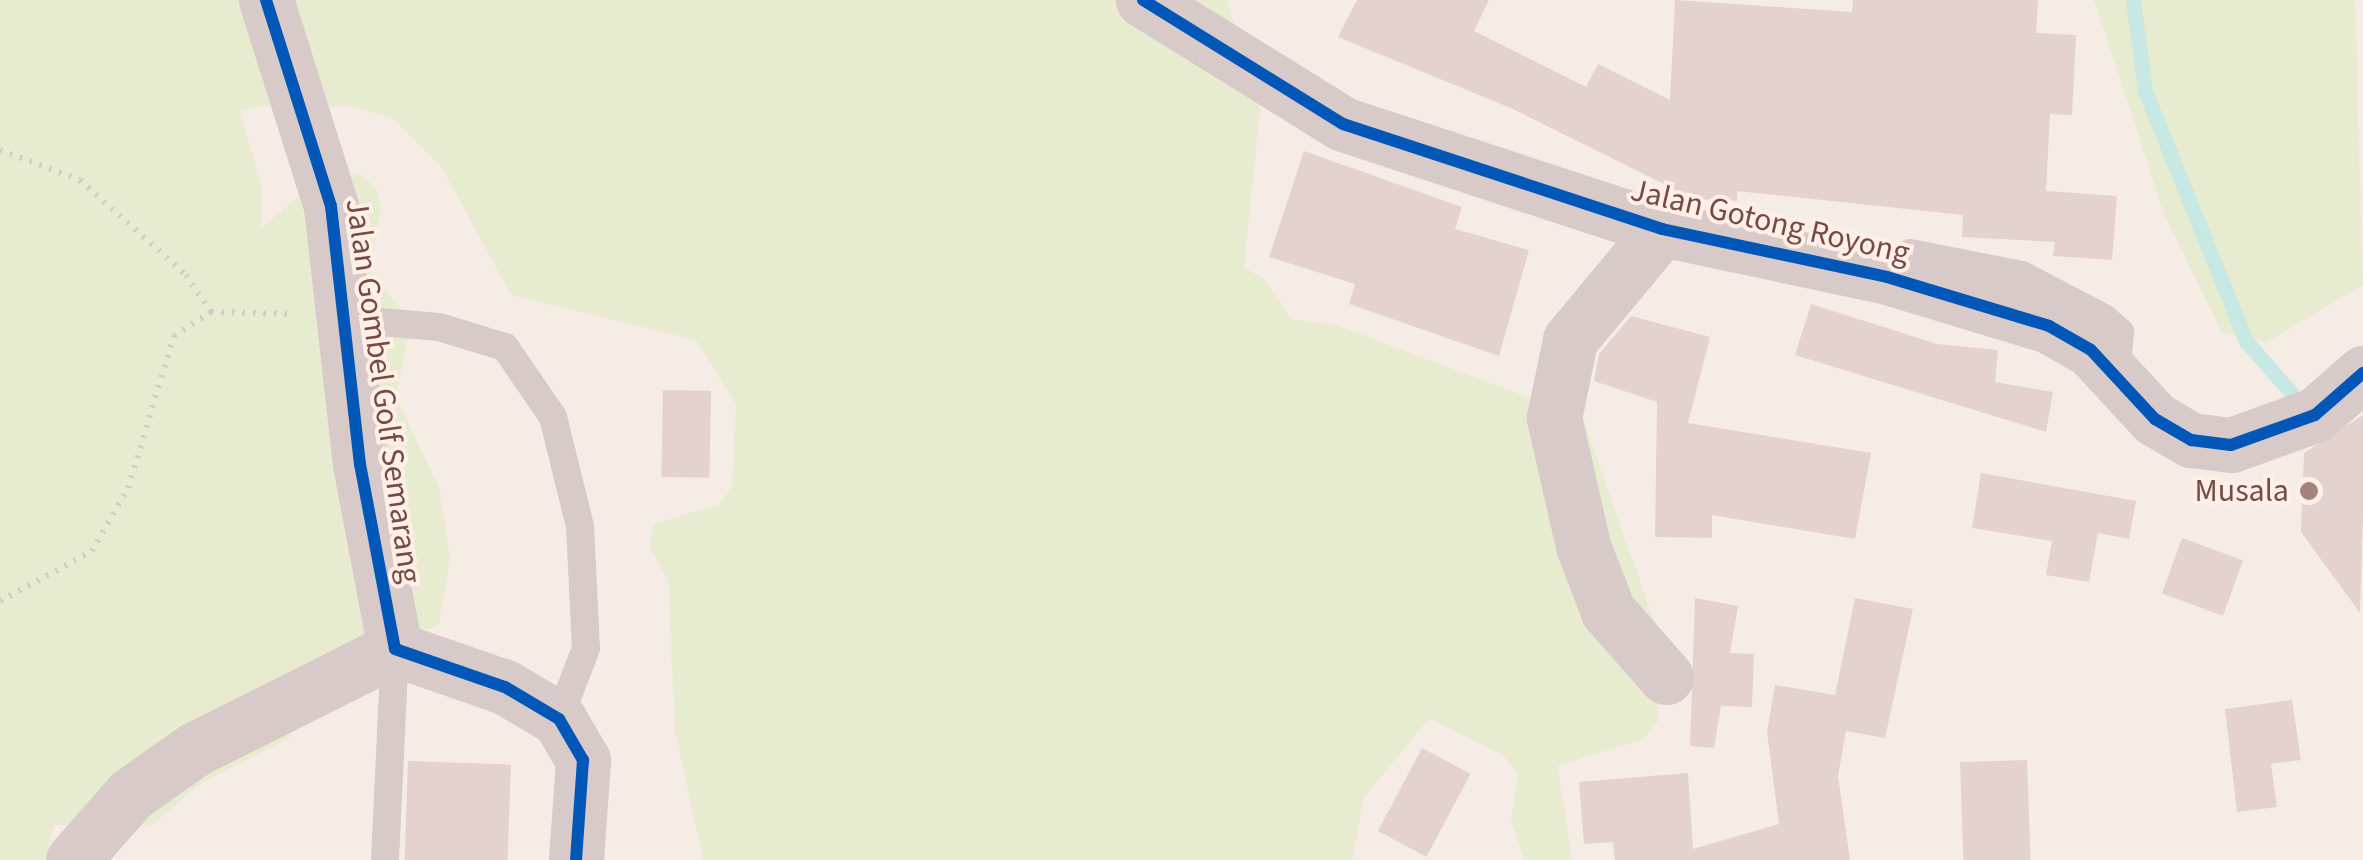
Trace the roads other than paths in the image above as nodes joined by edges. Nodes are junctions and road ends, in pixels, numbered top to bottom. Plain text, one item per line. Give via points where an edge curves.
1 (266, 0) edge
2 (1143, 0) edge
3 (1662, 229) junction
4 (1910, 254) dead end
5 (344, 319) junction
6 (2363, 373) edge
7 (2116, 377) junction
8 (395, 650) junction
9 (1666, 677) dead end
10 (559, 719) junction
11 (73, 860) edge
12 (385, 860) edge
13 (576, 860) edge

1 - 5 street, Jalan Gombel Golf Semarang via 331,206
2 - 3 street, Jalan Gotong Royong via 1343,124
3 - 7 street, Jalan Gotong Royong via 2012,311 2091,350
3 - 9 street via 1570,340 1554,418 1583,546 1608,611
4 - 7 lane via 2022,275 2104,318 2120,332
5 - 8 street, Jalan Gombel Golf Semarang
5 - 10 lane via 439,327 505,346 553,417 580,526 586,648
6 - 7 street, Jalan Gotong Royong via 2315,415 2230,445 2171,432
8 - 10 street via 505,687
8 - 11 street via 196,749 131,794
8 - 12 lane
10 - 13 street via 583,760

